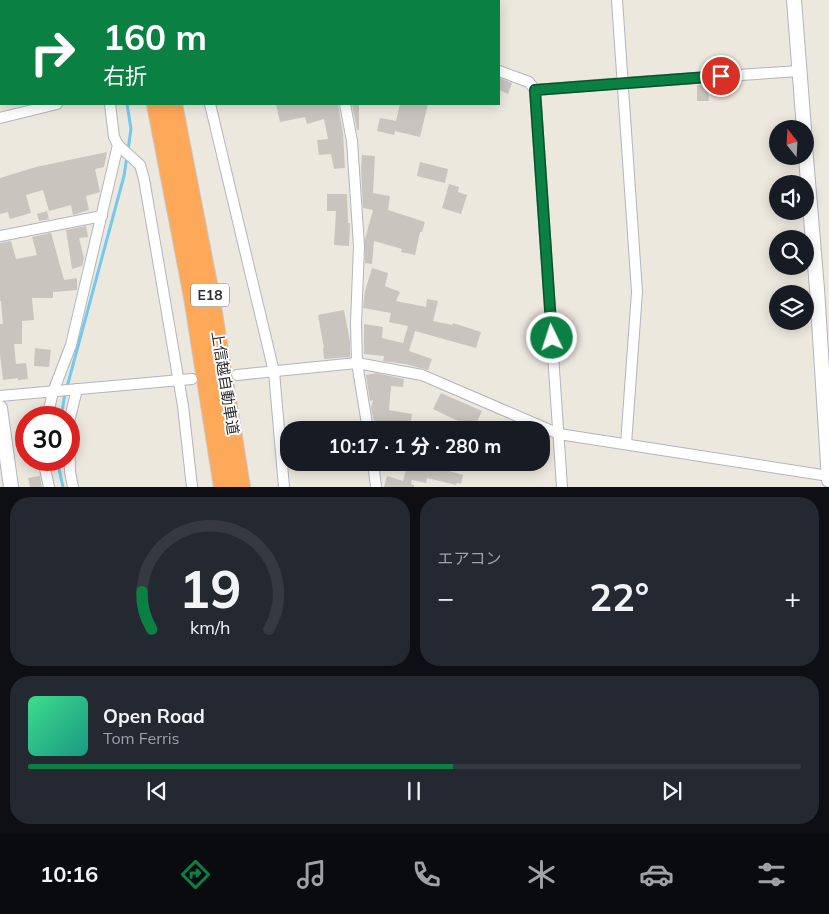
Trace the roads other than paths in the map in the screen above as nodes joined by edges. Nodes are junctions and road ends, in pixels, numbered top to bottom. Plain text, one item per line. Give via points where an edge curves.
1 (617, 0) edge
2 (794, 0) edge
3 (500, 70) edge
4 (799, 71) junction
5 (623, 82) junction
6 (535, 90) junction
7 (53, 105) edge
8 (110, 105) edge
9 (156, 105) edge
10 (173, 105) edge
11 (210, 105) edge
12 (345, 105) edge
13 (0, 118) edge
14 (803, 120) edge
15 (119, 147) junction
16 (807, 165) edge
17 (102, 216) junction
18 (0, 236) edge
19 (358, 363) junction
20 (274, 372) junction
21 (237, 375) dead end
22 (192, 379) dead end
23 (178, 380) junction
24 (75, 390) junction
25 (56, 392) junction
26 (0, 396) edge
27 (51, 406) edge
28 (0, 408) edge
29 (367, 421) edge
30 (559, 434) junction
31 (626, 444) junction
32 (45, 471) edge
33 (374, 471) edge
34 (829, 476) edge
35 (829, 480) edge
36 (11, 486) edge
37 (49, 486) edge
38 (73, 486) edge
39 (192, 486) edge
40 (223, 486) edge
41 (241, 486) edge
42 (284, 486) edge
43 (376, 486) edge
44 (562, 486) edge

1 - 5 street
2 - 4 street
3 - 6 street via 529,82
4 - 5 street
4 - 14 street
5 - 6 street
5 - 31 street via 637,292
6 - 30 street
7 - 13 street
8 - 15 street via 114,137
9 - 40 highway, 上信越自動車道 / E18
10 - 41 highway, 上信越自動車道 / E18 via 210,294
11 - 20 street
12 - 19 street via 352,141 359,246
15 - 17 street
15 - 23 street via 140,165 144,179
16 - 34 street
17 - 18 street
17 - 25 street via 71,345
19 - 20 street
19 - 29 street
19 - 30 street via 422,375
20 - 21 street
20 - 42 street
22 - 23 street
23 - 24 street
23 - 39 street
24 - 25 street
24 - 38 street via 69,422
25 - 26 street
25 - 27 street
28 - 36 street
30 - 31 street
30 - 44 street
31 - 34 street
32 - 37 street
33 - 43 street
34 - 35 street

